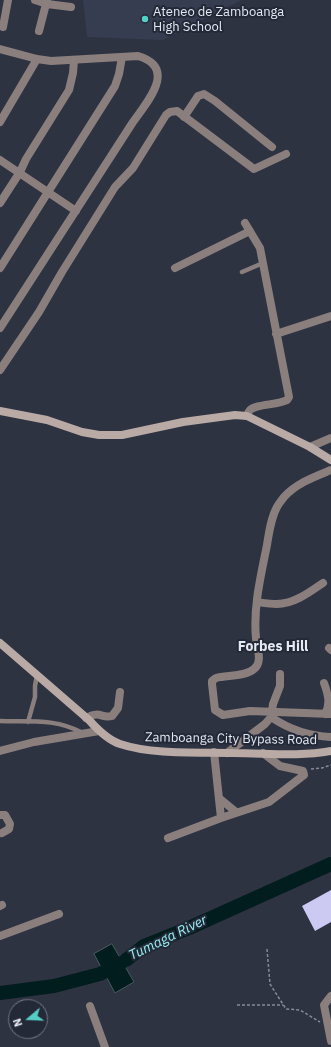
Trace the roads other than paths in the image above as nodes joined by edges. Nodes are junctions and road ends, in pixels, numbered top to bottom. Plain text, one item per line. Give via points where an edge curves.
1 (8, 0) edge
2 (34, 0) edge
3 (47, 2) edge
4 (71, 7) dead end
5 (3, 26) dead end
6 (39, 31) dead end
7 (0, 48) edge
8 (122, 57) junction
9 (37, 59) junction
10 (74, 60) junction
11 (184, 117) junction
12 (0, 122) edge
13 (272, 147) dead end
14 (286, 154) dead end
15 (0, 160) edge
16 (20, 172) junction
17 (48, 191) junction
18 (0, 203) edge
19 (76, 211) junction
20 (245, 224) dead end
21 (250, 231) junction
22 (263, 263) junction
23 (0, 268) edge
24 (175, 268) dead end
25 (242, 272) dead end
26 (331, 316) edge
27 (1, 325) edge
28 (276, 334) junction
29 (0, 370) edge
30 (0, 410) edge
31 (247, 416) junction
32 (331, 438) edge
33 (310, 447) junction
34 (331, 460) edge
35 (331, 470) edge
36 (323, 583) dead end
37 (257, 602) junction
38 (0, 642) edge
39 (36, 674) junction
40 (280, 674) dead end
41 (324, 683) dead end
42 (120, 692) dead end
43 (272, 714) junction
44 (328, 714) edge
45 (86, 718) junction
46 (0, 721) edge
47 (28, 722) junction
48 (99, 730) junction
49 (83, 733) junction
50 (331, 737) edge
51 (331, 751) edge
52 (0, 752) edge
53 (214, 752) junction
54 (227, 752) junction
55 (263, 753) junction
56 (219, 798) junction
57 (236, 812) junction
58 (0, 815) edge
59 (221, 818) junction
60 (2, 833) dead end
61 (168, 838) dead end
62 (59, 914) dead end
63 (0, 936) edge
64 (331, 996) edge
65 (90, 1006) dead end
66 (330, 1034) edge
67 (105, 1047) edge

1 - 5 street
2 - 3 street
3 - 4 street
3 - 6 street
7 - 9 street
8 - 10 street
8 - 17 street via 115,86
8 - 19 street via 138,56 150,60 156,66 158,81 153,94
9 - 10 street
9 - 12 street
10 - 16 street via 69,90
11 - 13 street via 198,96 204,94
11 - 14 street via 254,169
11 - 29 street via 177,111 166,115 133,168 115,187 39,312
15 - 16 street
16 - 17 street
16 - 18 street
17 - 19 street
17 - 23 street
19 - 27 street
20 - 21 street
21 - 22 street via 260,248
21 - 24 street
22 - 25 lane
22 - 28 street
26 - 28 street
28 - 31 street via 288,399 255,407
30 - 31 main road via 99,435 122,434 235,415
31 - 33 main road
32 - 33 street
33 - 34 main road
35 - 37 street via 294,488 277,507 270,528
36 - 37 street via 290,601 278,604
37 - 43 street via 256,638 259,662 246,674 214,680 214,706 217,712 223,714 250,711
38 - 39 main road, Zamboanga City Bypass Road
39 - 45 main road, Zamboanga City Bypass Road
39 - 47 lane via 36,697
40 - 43 street via 280,686
41 - 44 street via 328,694
42 - 45 street via 118,708 112,716 97,714
43 - 44 street
43 - 50 street via 285,726 300,732
43 - 54 street via 265,724
45 - 48 main road, Zamboanga City Bypass Road
46 - 47 lane
47 - 49 lane via 53,722 71,726
48 - 49 street
48 - 53 main road, Zamboanga City Bypass Road via 118,743 136,749
49 - 52 street via 34,742
51 - 55 main road, Zamboanga City Bypass Road via 301,755
53 - 54 main road, Zamboanga City Bypass Road
53 - 56 street
54 - 55 main road, Zamboanga City Bypass Road
55 - 57 street via 280,766 303,771 304,775 269,802
56 - 57 street
56 - 59 street
57 - 59 street
58 - 60 street via 5,815 10,824 9,829
59 - 61 street
62 - 63 street
64 - 66 street via 324,1005
65 - 67 street

